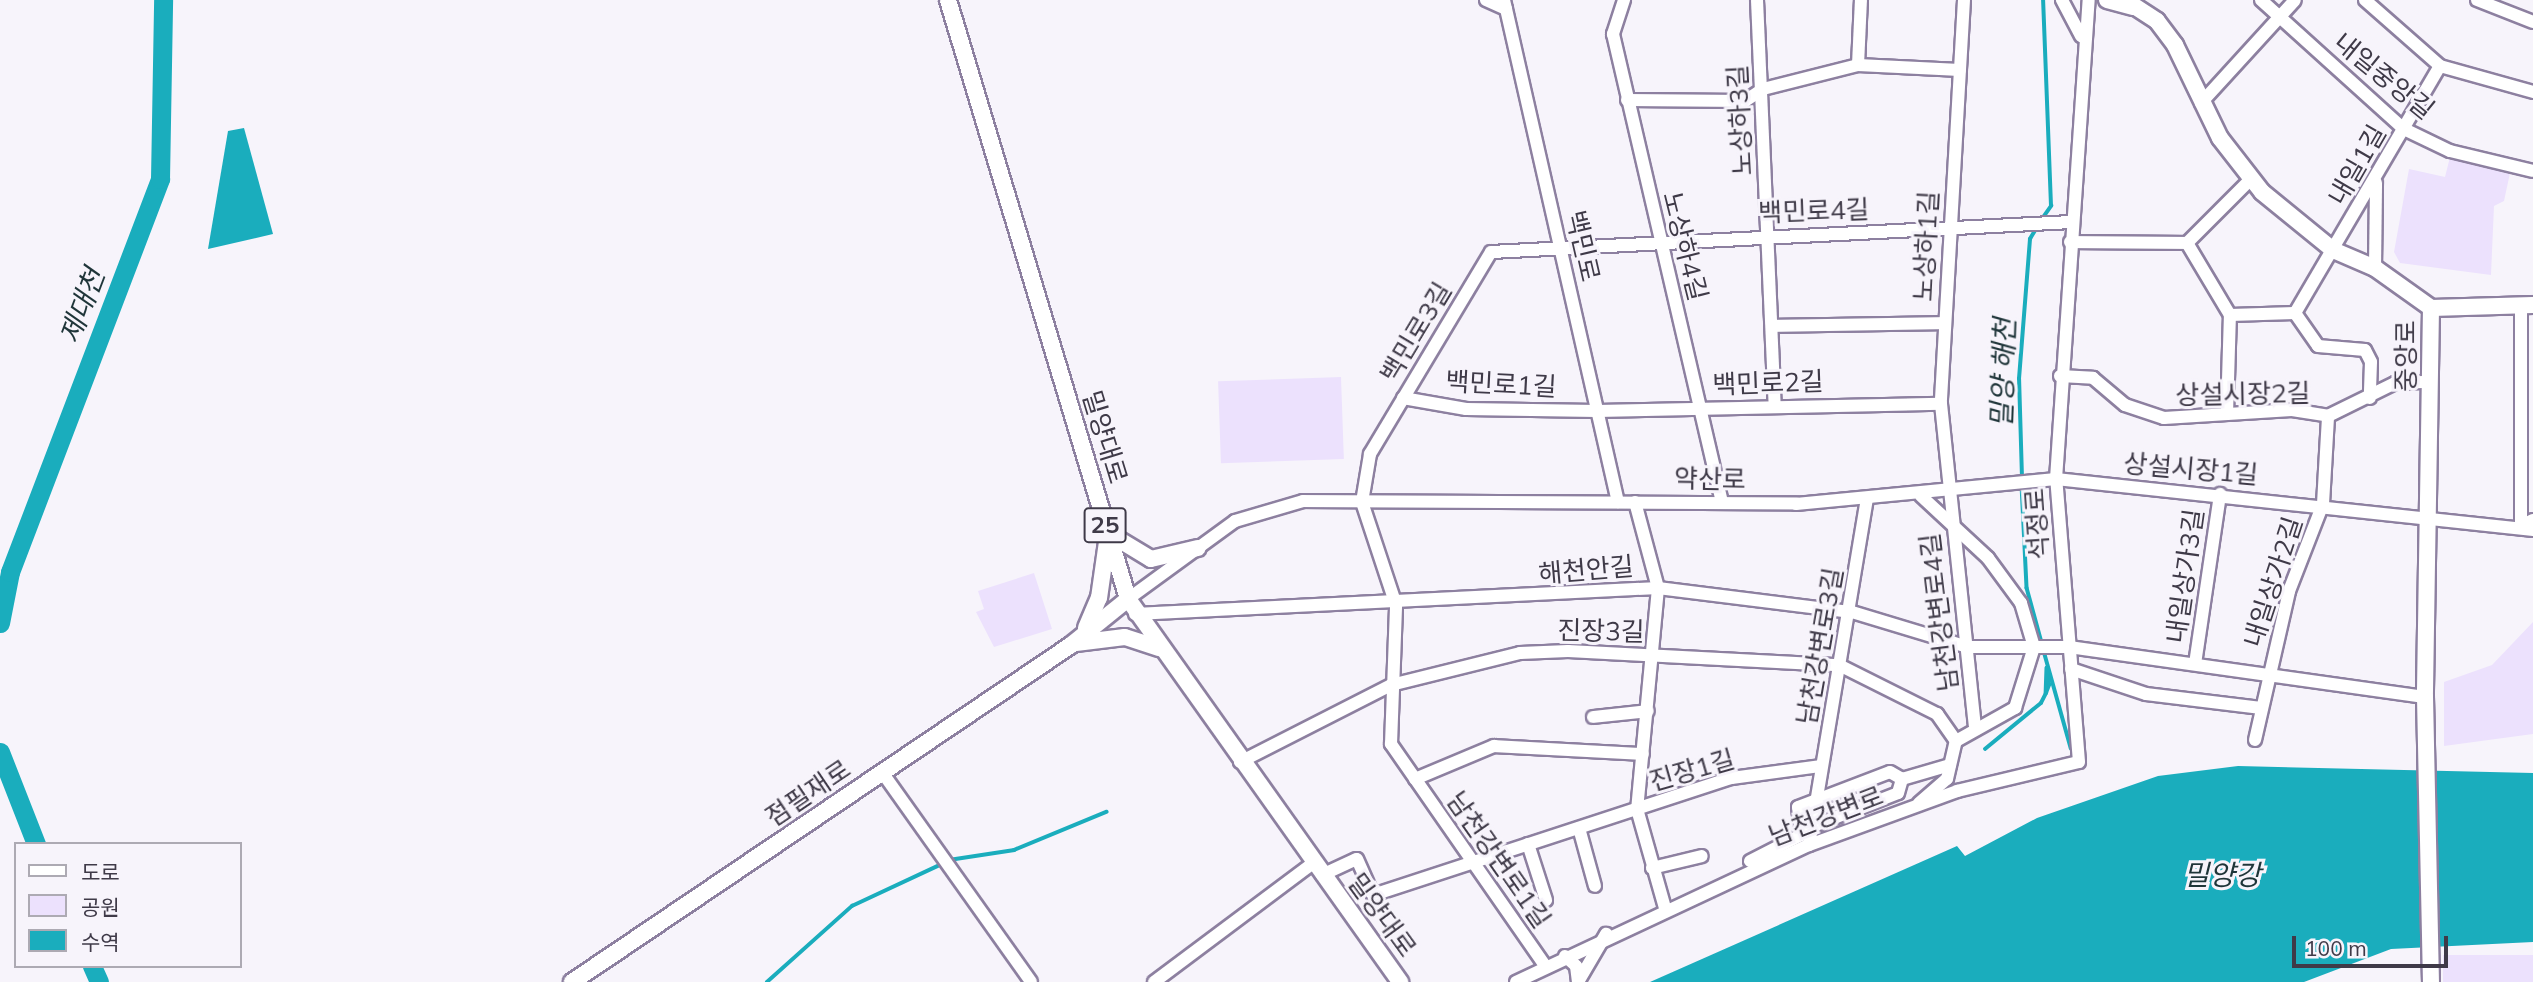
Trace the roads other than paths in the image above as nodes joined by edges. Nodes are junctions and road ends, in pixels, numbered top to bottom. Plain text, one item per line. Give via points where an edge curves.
1 (948, 0) edge
2 (1486, 0) edge
3 (1624, 0) edge
4 (1757, 0) edge
5 (1861, 0) edge
6 (1964, 0) edge
7 (2062, 0) edge
8 (2088, 0) edge
9 (2107, 0) edge
10 (2261, 0) edge
11 (2295, 0) edge
12 (2365, 0) edge
13 (2477, 0) edge
14 (1505, 4) edge
15 (2130, 4) edge
16 (2279, 17) junction
17 (2533, 22) edge
18 (2083, 40) junction
19 (1858, 65) junction
20 (2440, 66) junction
21 (1959, 70) junction
22 (1763, 89) junction
23 (2533, 92) edge
24 (1627, 100) junction
25 (2201, 103) junction
26 (2403, 129) junction
27 (2533, 172) edge
28 (2250, 180) junction
29 (2376, 182) junction
30 (2068, 222) junction
31 (1950, 227) junction
32 (1768, 235) junction
33 (1659, 240) junction
34 (2070, 242) junction
35 (2188, 243) junction
36 (1559, 246) junction
37 (2333, 250) junction
38 (2375, 268) junction
39 (2527, 305) edge
40 (2431, 308) junction
41 (2295, 313) junction
42 (2230, 316) junction
43 (1945, 323) junction
44 (1772, 326) junction
45 (2060, 376) junction
46 (2430, 382) junction
47 (1403, 398) junction
48 (2370, 398) junction
49 (2527, 398) edge
50 (1941, 404) junction
51 (1775, 405) junction
52 (1701, 407) junction
53 (1597, 411) junction
54 (2227, 414) junction
55 (2328, 416) junction
56 (2056, 479) junction
57 (1948, 494) junction
58 (2220, 494) junction
59 (1920, 496) junction
60 (1867, 499) junction
61 (1362, 502) junction
62 (1618, 502) junction
63 (1635, 502) junction
64 (1722, 503) junction
65 (2323, 504) junction
66 (2427, 515) junction
67 (1952, 523) junction
68 (2529, 525) edge
69 (1108, 533) junction
70 (1198, 548) junction
71 (1658, 588) junction
72 (1396, 605) junction
73 (1132, 607) junction
74 (1852, 612) junction
75 (1076, 640) junction
76 (1968, 647) junction
77 (2034, 647) junction
78 (2069, 647) junction
79 (1159, 648) junction
80 (1654, 655) junction
81 (2195, 664) junction
82 (1839, 665) junction
83 (2071, 668) junction
84 (2268, 675) junction
85 (1391, 685) junction
86 (2425, 697) junction
87 (2261, 708) junction
88 (1648, 711) junction
89 (1593, 717) dead end
90 (1975, 725) junction
91 (2255, 740) dead end
92 (1956, 741) junction
93 (1643, 754) junction
94 (1240, 762) junction
95 (1950, 765) junction
96 (1821, 766) junction
97 (882, 772) junction
98 (1415, 779) junction
99 (1902, 779) junction
100 (1947, 779) junction
101 (1985, 784) junction
102 (1815, 801) junction
103 (1916, 806) junction
104 (1637, 809) junction
105 (1811, 827) junction
106 (1579, 828) junction
107 (1528, 844) junction
108 (1809, 845) junction
109 (1702, 856) dead end
110 (1750, 861) dead end
111 (1472, 862) junction
112 (1652, 868) junction
113 (1318, 869) junction
114 (1595, 886) dead end
115 (1546, 900) dead end
116 (1665, 908) junction
117 (1606, 934) junction
118 (1565, 956) junction
119 (1546, 967) junction
120 (572, 982) edge
121 (1031, 982) edge
122 (1154, 982) edge
123 (1400, 982) edge
124 (1516, 982) edge
125 (1578, 982) edge
126 (2431, 982) edge

1 - 69 main road, 밀양대로 / 25
2 - 14 street
3 - 24 street, 노상하4길 via 1613,34
4 - 22 street, 노상하3길
5 - 19 street
6 - 21 street, 노상하1길
7 - 8 street
7 - 18 street
8 - 18 street, 석정로
9 - 15 main road
10 - 16 street, 내일중앙길
11 - 16 street
12 - 20 street
13 - 17 street
14 - 36 street, 백민로
15 - 25 main road, 중앙로 via 2175,45
16 - 25 street
16 - 26 street, 내일중앙길
18 - 30 street, 석정로
19 - 21 street
19 - 22 street
20 - 23 street
20 - 26 street, 내일1길
21 - 31 street, 노상하1길
22 - 24 street via 1745,101
22 - 32 street, 노상하3길
24 - 33 street, 노상하4길
25 - 28 main road, 중앙로
26 - 27 street, 내일중앙길 via 2450,151
26 - 29 street, 내일1길
28 - 35 street
28 - 37 main road, 중앙로
29 - 37 street, 내일1길
29 - 38 street
30 - 31 street, 백민로4길
30 - 34 street, 석정로
31 - 32 street, 백민로4길
31 - 43 street, 노상하1길
32 - 33 street, 백민로4길
32 - 44 street, 노상하3길
33 - 36 street, 백민로4길
33 - 52 street, 노상하4길
34 - 35 street
34 - 45 street, 석정로
35 - 42 street
36 - 47 street, 백민로3길 via 1491,252
36 - 53 street, 백민로
37 - 38 main road, 중앙로
37 - 41 street, 내일1길
38 - 40 main road, 중앙로
39 - 40 main road
39 - 49 street
40 - 46 main road, 중앙로
41 - 42 street
41 - 48 street via 2318,346 2365,350
42 - 54 street
43 - 44 street
43 - 50 street, 노상하1길
44 - 51 street, 노상하3길
45 - 54 street, 상설시장2길 via 2093,378 2125,405 2164,418
45 - 56 street, 석정로
46 - 48 street, 상설시장2길 via 2395,383
46 - 66 main road, 중앙로
47 - 53 street, 백민로1길 via 1466,408
47 - 61 street, 백민로3길 via 1370,454
48 - 55 street, 상설시장2길
49 - 68 street
50 - 51 street, 백민로2길
50 - 57 street, 노상하1길
51 - 52 street, 백민로2길
52 - 53 street, 백민로2길
52 - 64 street, 노상하4길
53 - 62 street, 백민로
54 - 55 street, 상설시장2길 via 2292,410
55 - 65 street
56 - 57 street, 약산로
56 - 58 street, 상설시장1길
56 - 78 street, 석정로
57 - 59 street, 약산로
57 - 67 street, 남천강변로4길
58 - 65 street, 상설시장1길
58 - 81 street, 내일상가3길
59 - 60 street, 약산로
59 - 67 street
60 - 64 street, 약산로
60 - 74 street, 남천강변로3길
61 - 62 street, 약산로
61 - 70 street, 약산로 via 1279,503 1235,521
61 - 72 street
62 - 63 street, 약산로
63 - 64 street, 약산로
63 - 71 street
65 - 66 street, 상설시장1길
65 - 84 street, 내일상가2길 via 2289,592
66 - 68 street, 상설시장1길
66 - 86 main road, 중앙로
67 - 76 street, 남천강변로4길
67 - 77 street via 2021,603
69 - 70 main road, 약산로 via 1151,559
69 - 73 main road, 밀양대로 / 25
69 - 75 main road via 1099,598
70 - 73 street, 약산로
71 - 72 street, 해천안길
71 - 74 street, 해천안길
71 - 80 street
72 - 73 street, 해천안길
72 - 85 street, 남천강변로1길
73 - 75 main road, 점필재로
73 - 79 main road, 밀양대로 / 25
74 - 76 street, 해천안길
74 - 82 street, 남천강변로3길
75 - 79 main road, 점필재로 via 1125,636
75 - 97 main road, 점필재로
76 - 77 street, 해천안길
76 - 90 street, 남천강변로4길
77 - 78 street, 해천안길
77 - 90 street via 2015,708
78 - 81 street
78 - 83 street, 남천강변로
79 - 94 main road, 밀양대로 / 25
80 - 82 street, 진장3길
80 - 85 street, 진장3길 via 1520,653
80 - 88 street
81 - 84 street
82 - 92 street, 진장3길 via 1937,714
82 - 96 street, 남천강변로3길
83 - 87 street via 2147,694
83 - 101 street, 남천강변로 via 2079,762
84 - 86 street
84 - 87 street
85 - 94 street, 진장3길
85 - 98 street, 남천강변로1길 via 1391,744
86 - 126 main road, 중앙로
87 - 91 street
88 - 89 street
88 - 93 street
90 - 92 street
92 - 95 street
93 - 98 street, 남천강변로1길 via 1494,746
93 - 104 street
94 - 113 main road, 밀양대로 / 25
95 - 99 street
95 - 100 street
96 - 102 street, 남천강변로3길
96 - 104 street, 진장1길 via 1732,778
97 - 120 main road, 점필재로
97 - 121 street
98 - 111 street, 남천강변로1길
99 - 102 street via 1890,772
99 - 105 street via 1898,793
100 - 101 street
100 - 103 street
101 - 103 street, 남천강변로
102 - 105 street, 남천강변로3길
102 - 110 street, 남천강변로3길 via 1794,813 1801,835
103 - 108 street, 남천강변로
104 - 106 street, 진장1길
104 - 112 street
105 - 108 street, 남천강변로3길
106 - 107 street, 진장1길
106 - 114 street
107 - 111 street, 진장1길
107 - 115 street
108 - 116 street, 남천강변로
109 - 112 street
111 - 113 street, 진장1길 via 1373,895 1357,859
111 - 119 street, 남천강변로1길
112 - 116 street
113 - 122 street
113 - 123 main road, 밀양대로 / 25
116 - 117 street, 남천강변로
117 - 118 street, 남천강변로
117 - 125 street
118 - 119 street, 남천강변로
118 - 125 street via 1576,966
119 - 124 street, 남천강변로

